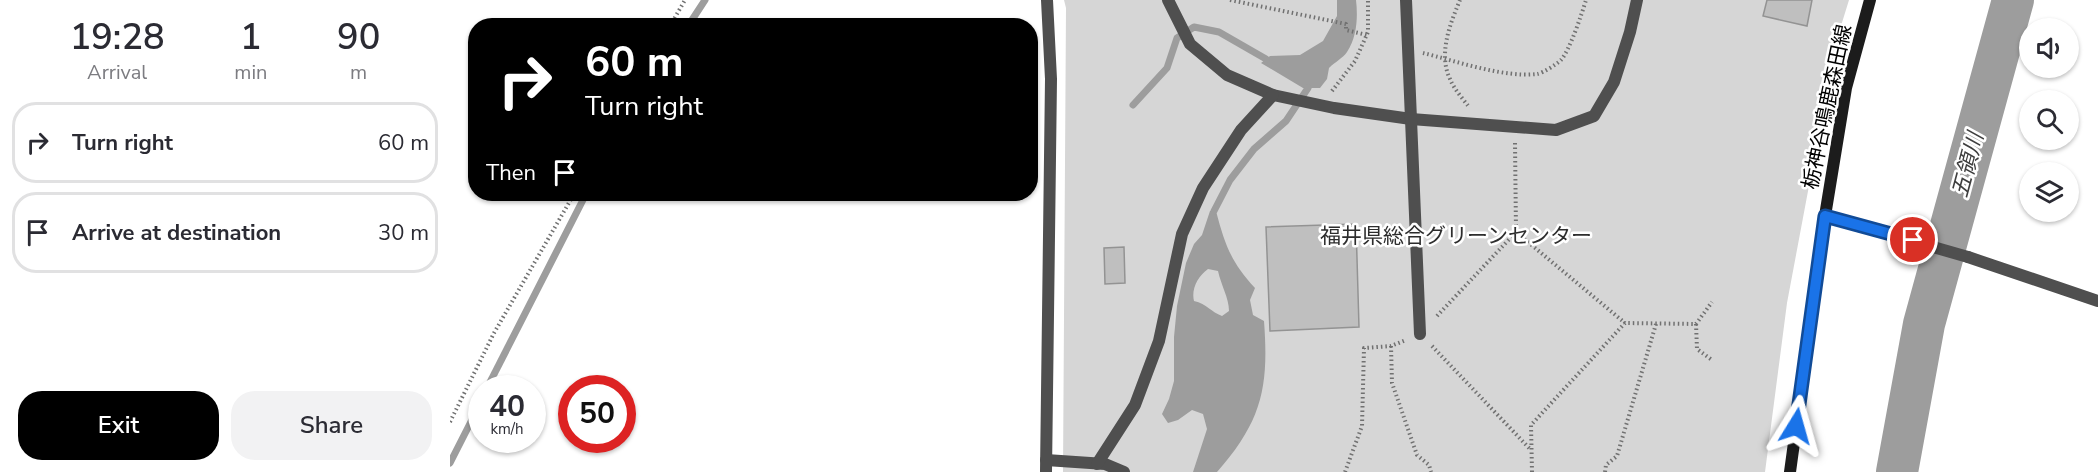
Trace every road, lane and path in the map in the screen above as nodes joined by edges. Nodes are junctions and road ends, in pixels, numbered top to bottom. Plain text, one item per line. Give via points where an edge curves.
1 (685, 0) edge
2 (1047, 0) edge
3 (1168, 0) edge
4 (1230, 0) edge
5 (1368, 0) edge
6 (1406, 0) edge
7 (1460, 0) edge
8 (1586, 0) edge
9 (1637, 0) edge
10 (1870, 0) edge
11 (675, 18) edge
12 (1367, 34) junction
13 (1408, 50) junction
14 (1444, 59) junction
15 (1273, 95) junction
16 (1320, 105) junction
17 (1411, 119) junction
18 (1490, 125) junction
19 (1515, 127) junction
20 (570, 201) edge
21 (1825, 216) junction
22 (1516, 232) junction
23 (2098, 301) edge
24 (1712, 302) dead end
25 (1624, 323) junction
26 (1656, 324) junction
27 (1696, 324) junction
28 (1420, 334) junction
29 (1391, 346) junction
30 (1712, 360) dead end
31 (450, 422) edge
32 (1532, 450) junction
33 (1097, 464) junction
34 (1046, 466) edge
35 (1124, 472) edge
36 (1345, 472) edge
37 (1431, 472) edge
38 (1532, 472) edge
39 (1605, 472) edge
40 (1790, 472) edge

1 - 11 path
2 - 34 street via 1051,79
3 - 15 street via 1190,44 1227,75
4 - 12 path via 1330,20 1346,24 1346,30
5 - 12 path
6 - 13 street
7 - 14 path via 1451,21
8 - 14 path via 1561,60 1539,74 1507,72
9 - 19 street via 1614,82 1594,116 1556,130
10 - 21 main road, 栃神谷鳴鹿森田線 via 1846,88
12 - 16 path via 1355,61
13 - 14 path
13 - 17 street
14 - 18 path via 1450,80 1469,106
15 - 16 street
15 - 33 street via 1241,130 1203,188 1182,234 1159,341 1135,405
16 - 17 street
17 - 18 street
17 - 28 street
18 - 19 street
19 - 22 path
20 - 31 path via 494,333
21 - 23 street via 1968,257
21 - 40 main road, 栃神谷鳴鹿森田線
22 - 25 path
22 - 28 path
24 - 27 path
25 - 26 path
25 - 32 path via 1531,425
26 - 27 path
26 - 39 path via 1617,456 1606,465
27 - 30 path via 1697,349
28 - 29 path
28 - 32 path
29 - 36 path via 1364,348 1362,426
29 - 37 path via 1392,383 1417,455
32 - 38 path
33 - 34 street
33 - 35 street

